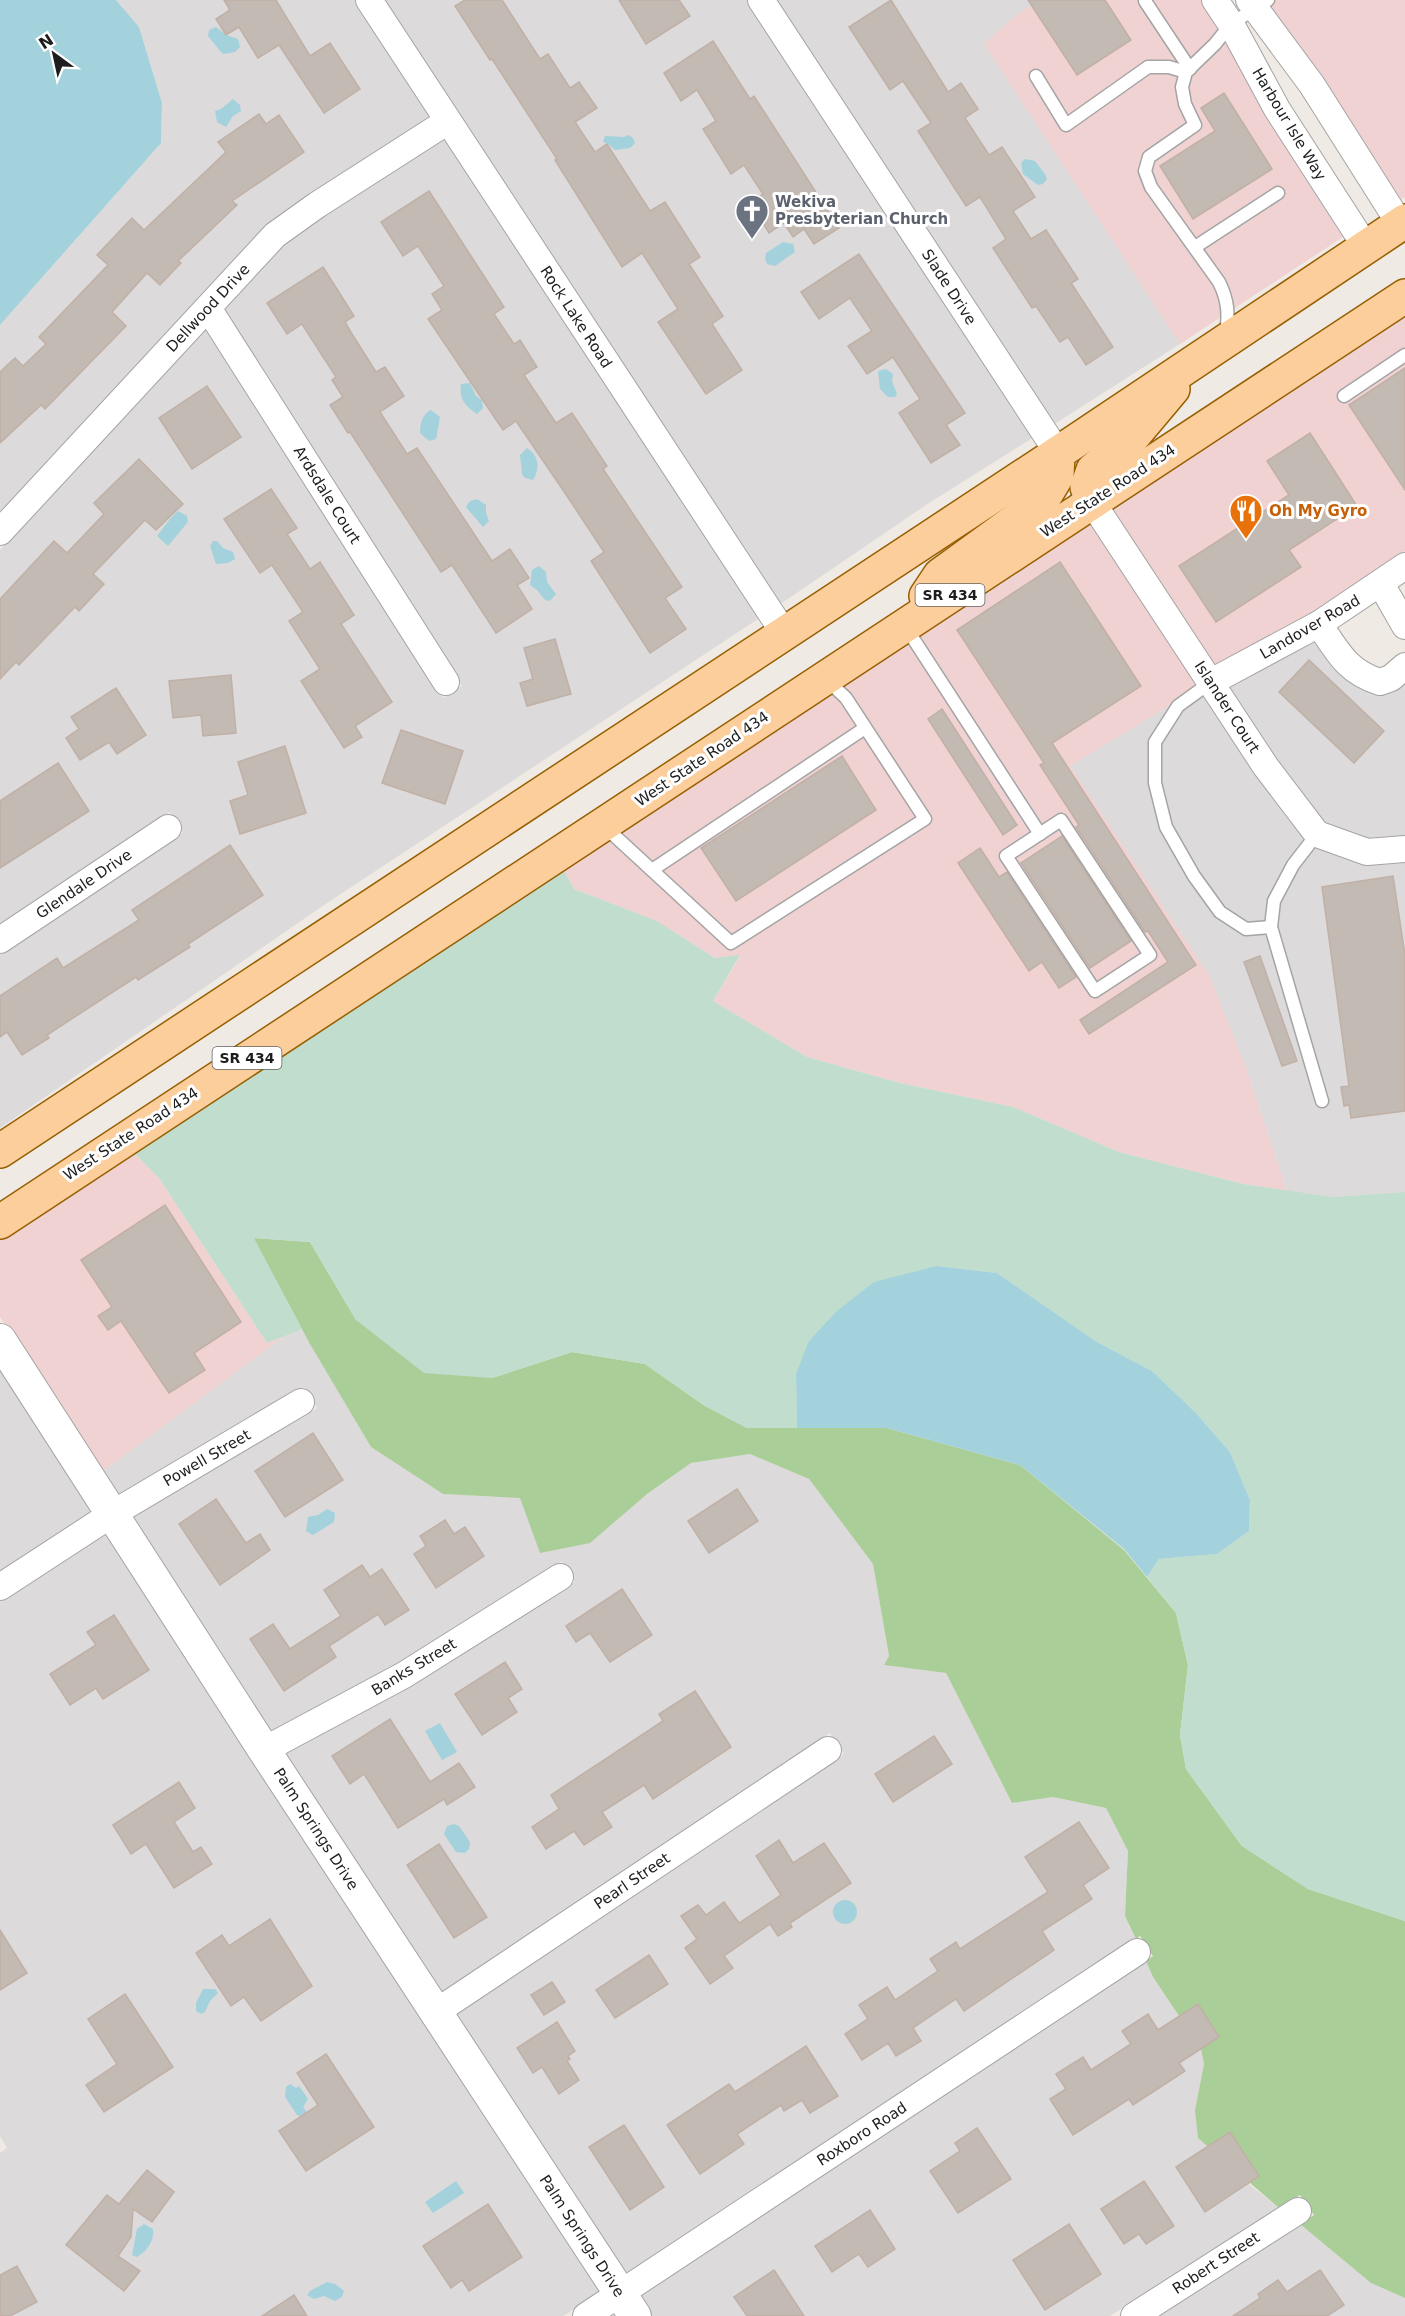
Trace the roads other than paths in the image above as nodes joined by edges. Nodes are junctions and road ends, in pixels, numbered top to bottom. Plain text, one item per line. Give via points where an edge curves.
1 (369, 0) edge
2 (761, 0) edge
3 (1215, 0) edge
4 (1145, 1) edge
5 (1258, 3) edge
6 (1231, 24) junction
7 (1188, 70) junction
8 (1036, 76) dead end
9 (447, 121) junction
10 (1278, 193) dead end
11 (1402, 223) edge
12 (1195, 247) junction
13 (1366, 247) junction
14 (1405, 296) edge
15 (208, 308) junction
16 (1225, 341) junction
17 (1405, 355) edge
18 (1194, 362) junction
19 (1344, 396) dead end
20 (1058, 453) junction
21 (1092, 502) junction
22 (0, 532) edge
23 (1405, 566) edge
24 (1381, 584) junction
25 (907, 623) junction
26 (1319, 624) junction
27 (1405, 626) edge
28 (784, 633) junction
29 (1405, 666) edge
30 (824, 677) junction
31 (446, 681) dead end
32 (1211, 682) junction
33 (866, 728) junction
34 (603, 825) junction
35 (168, 828) dead end
36 (1040, 834) junction
37 (1317, 834) junction
38 (1405, 849) edge
39 (652, 870) junction
40 (1271, 927) junction
41 (0, 940) edge
42 (1322, 1101) dead end
43 (0, 1151) edge
44 (0, 1222) edge
45 (0, 1340) edge
46 (301, 1402) dead end
47 (112, 1514) junction
48 (560, 1577) dead end
49 (0, 1587) edge
50 (264, 1750) junction
51 (828, 1750) dead end
52 (1137, 1952) dead end
53 (436, 2012) junction
54 (1298, 2211) dead end
55 (627, 2305) edge
56 (586, 2316) edge
57 (1134, 2316) edge

1 - 9 street, Rock Lake Road
2 - 20 street, Slade Drive
3 - 6 street, Harbour Isle Way
4 - 7 lane
5 - 6 lane
5 - 11 street
6 - 7 lane
6 - 13 street, Harbour Isle Way via 1277,109
7 - 8 lane via 1148,67 1066,125
7 - 12 lane via 1182,87 1195,125 1149,157 1145,171 1151,187
9 - 15 street, Dellwood Drive via 274,235
9 - 28 street, Rock Lake Road
10 - 12 lane
11 - 13 main road
12 - 16 lane via 1227,298
13 - 16 main road
14 - 21 main road, West State Road 434 / SR 434
15 - 22 street, Dellwood Drive
15 - 31 street, Ardsdale Court
16 - 18 main road
17 - 19 lane
18 - 20 main road
18 - 21 main road via 1131,439 1093,470 1087,487
20 - 25 main road via 1057,476 1042,501 940,574
20 - 28 main road
21 - 25 main road, West State Road 434 / SR 434
21 - 32 street, Islander Court
23 - 24 street, Landover Road
24 - 26 street, Landover Road
24 - 27 street
25 - 30 main road, West State Road 434 / SR 434
25 - 36 lane
26 - 29 street via 1347,666 1365,678 1380,682
26 - 32 street, Landover Road
28 - 43 main road
30 - 33 lane via 846,698
30 - 34 main road, West State Road 434 / SR 434
32 - 37 street, Islander Court via 1266,767
32 - 40 lane via 1178,706 1155,742 1155,783 1166,827 1220,912 1246,929
33 - 39 lane
33 - 39 lane via 925,819 731,943
34 - 39 lane
34 - 44 main road, West State Road 434 / SR 434
35 - 41 street, Glendale Drive
36 - 36 lane via 1006,856 1095,991 1149,955 1061,820
37 - 38 street via 1367,852
37 - 40 lane via 1293,865 1274,901
40 - 42 lane
45 - 47 street, Palm Springs Drive
46 - 47 street, Powell Street
47 - 49 street, Powell Street
47 - 50 street, Palm Springs Drive
48 - 50 street, Banks Street via 404,1675
50 - 53 street, Palm Springs Drive
51 - 53 street, Pearl Street
52 - 55 street, Roxboro Road
53 - 55 street, Palm Springs Drive
54 - 57 street, Robert Street
55 - 56 street, Roxboro Road

